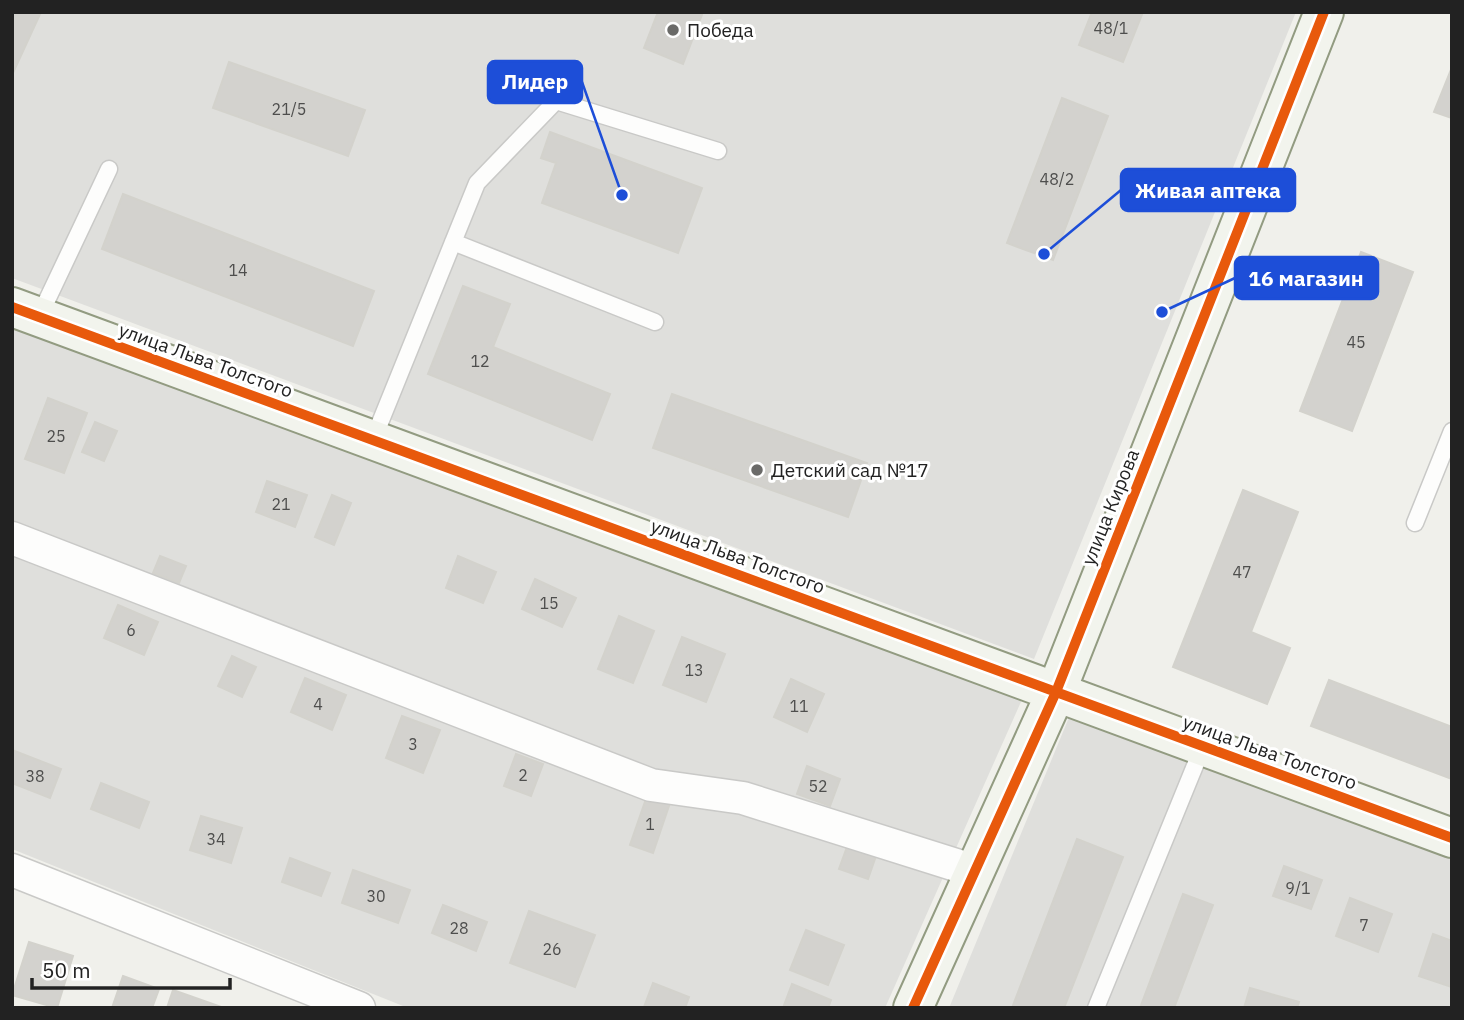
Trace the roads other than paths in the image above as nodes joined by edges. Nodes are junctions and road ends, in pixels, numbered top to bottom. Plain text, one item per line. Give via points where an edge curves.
1 (1324, 12) edge
2 (718, 151) dead end
3 (109, 169) dead end
4 (453, 242) junction
5 (26, 312) edge
6 (655, 322) dead end
7 (1452, 432) edge
8 (373, 440) junction
9 (1415, 523) dead end
10 (12, 538) edge
11 (1056, 692) junction
12 (1203, 746) junction
13 (1452, 838) edge
14 (12, 870) edge
15 (975, 871) junction
16 (359, 1008) edge
17 (913, 1008) edge
18 (1096, 1008) edge

1 - 11 street, улица Кирова
2 - 4 lane via 556,101 477,183
3 - 5 lane
4 - 6 lane
4 - 8 lane
5 - 8 street, улица Льва Толстого
7 - 9 lane
8 - 11 street, улица Льва Толстого
10 - 15 street via 651,785 743,798
11 - 12 street, улица Льва Толстого
11 - 15 street, улица Кирова
12 - 13 street, улица Льва Толстого
12 - 18 lane
14 - 16 street
15 - 17 street, улица Кирова

